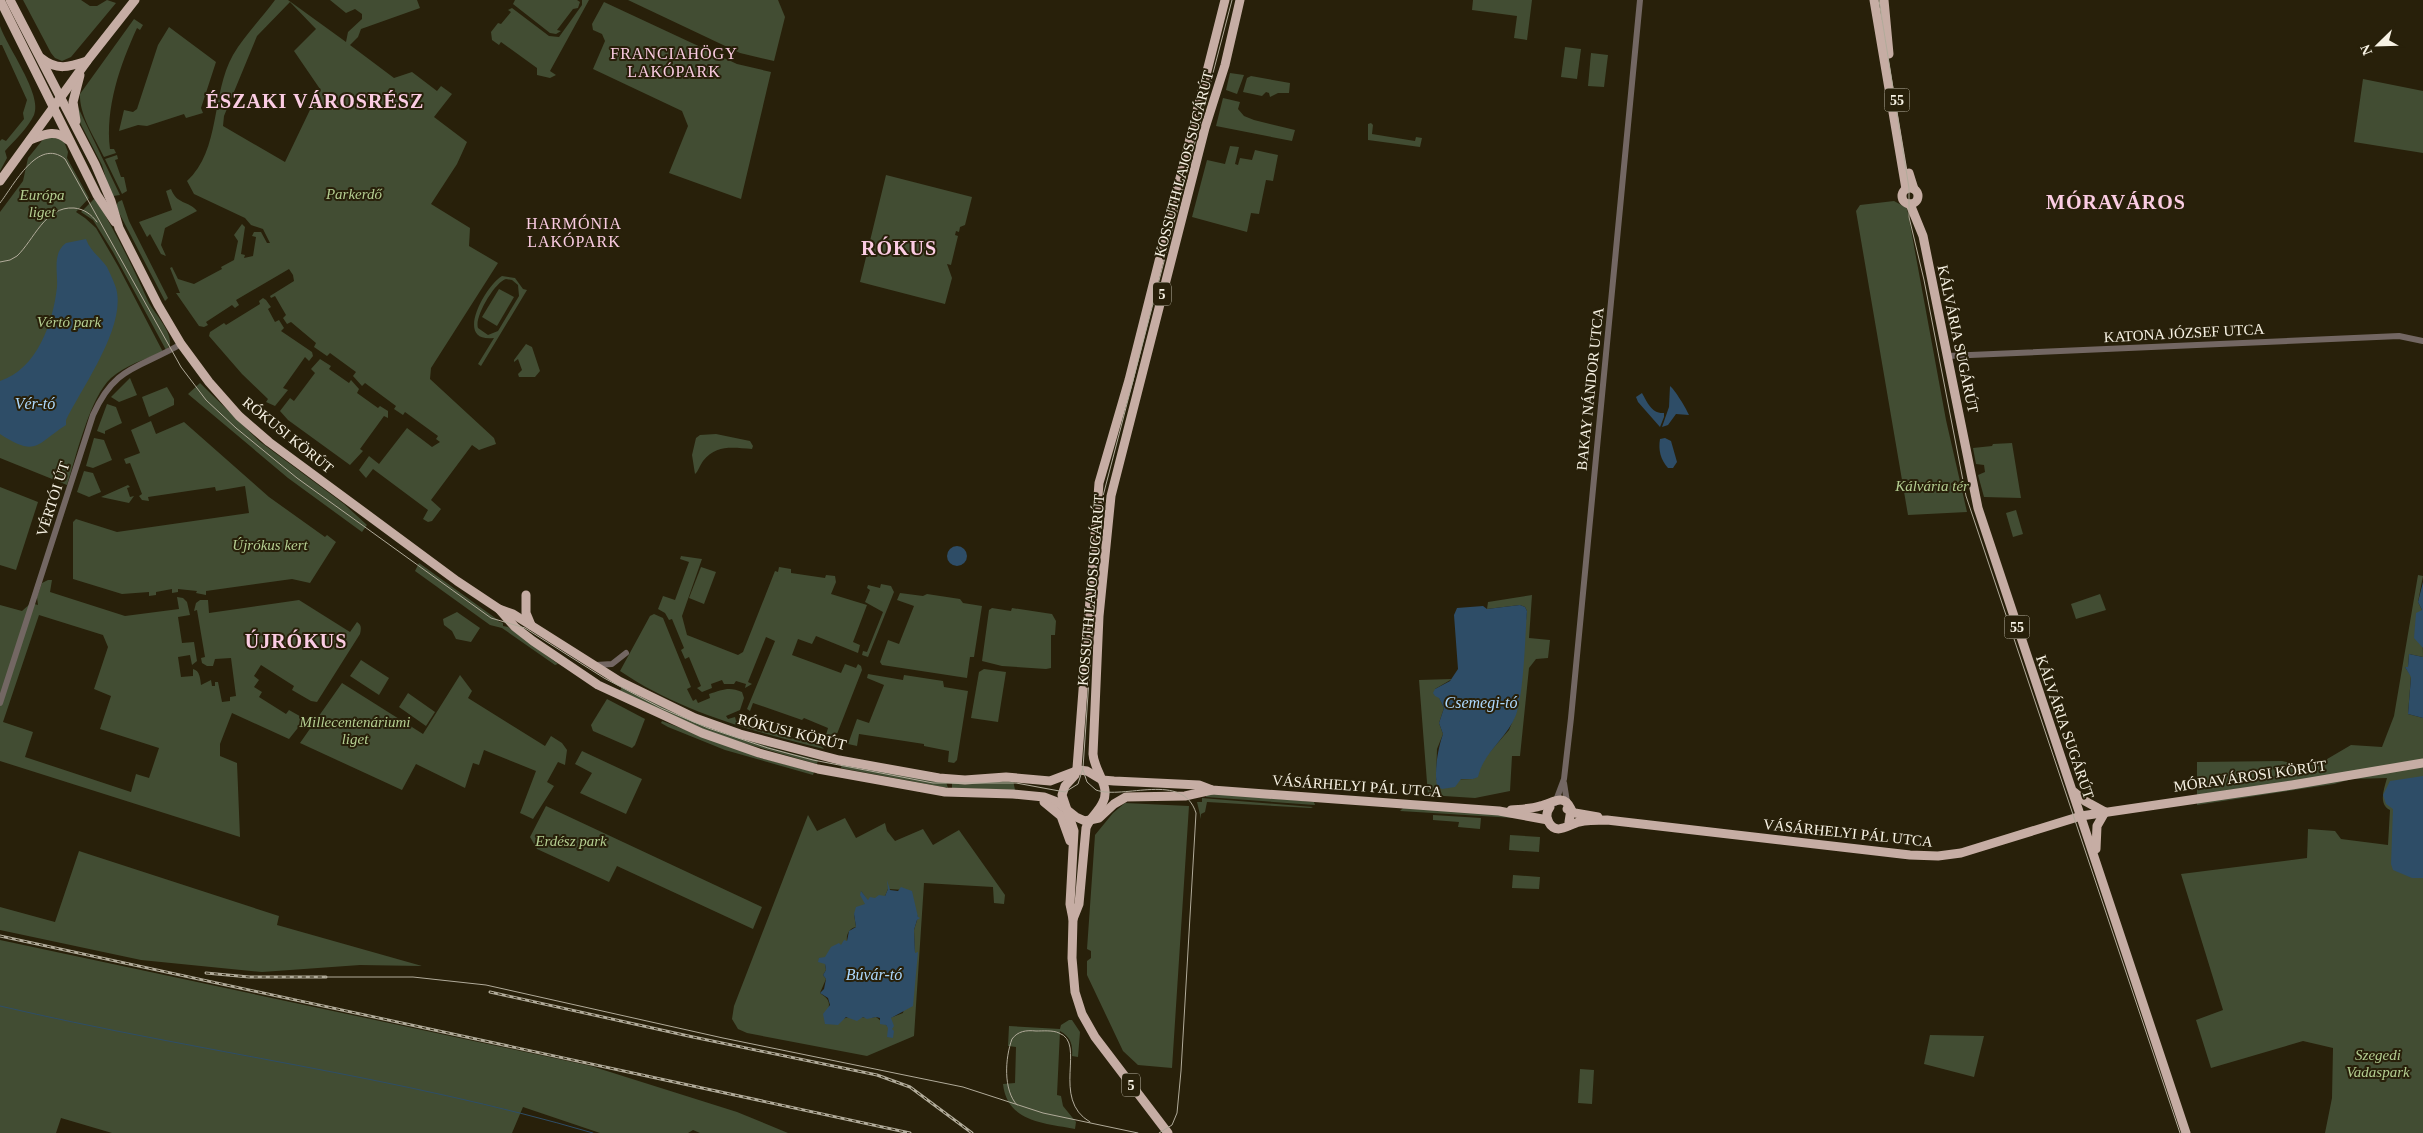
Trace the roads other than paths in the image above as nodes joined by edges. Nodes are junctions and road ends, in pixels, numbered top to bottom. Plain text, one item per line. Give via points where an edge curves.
1 (0, 0) edge
2 (10, 0) edge
3 (135, 0) edge
4 (1225, 0) edge
5 (1240, 0) edge
6 (1640, 0) edge
7 (1874, 0) edge
8 (1884, 0) edge
9 (39, 55) junction
10 (84, 64) junction
11 (61, 98) junction
12 (53, 108) junction
13 (80, 135) junction
14 (30, 140) junction
15 (71, 144) junction
16 (0, 181) edge
17 (1910, 189) junction
18 (99, 197) junction
19 (111, 201) junction
20 (1914, 202) junction
21 (106, 210) junction
22 (119, 228) junction
23 (2423, 341) edge
24 (182, 344) junction
25 (1947, 356) junction
26 (526, 595) dead end
27 (499, 610) junction
28 (513, 614) junction
29 (513, 626) junction
30 (531, 626) junction
31 (626, 653) dead end
32 (591, 664) junction
33 (0, 703) edge
34 (2423, 763) edge
35 (1076, 770) junction
36 (1102, 780) junction
37 (1212, 790) junction
38 (2072, 790) junction
39 (1034, 796) junction
40 (1558, 808) junction
41 (1067, 810) junction
42 (2105, 812) junction
43 (2081, 816) junction
44 (1089, 820) junction
45 (1607, 820) junction
46 (1589, 821) junction
47 (1569, 822) junction
48 (2096, 859) junction
49 (1073, 861) junction
50 (1073, 919) junction
51 (1168, 1133) edge
52 (2186, 1133) edge

1 - 12 main road, RÓKUSI KÖRÚT
2 - 9 main road, RÓKUSI KÖRÚT
3 - 10 main road
4 - 35 main road, KOSSUTH LAJOS SUGÁRÚT / 5 via 1129,380 1099,483
5 - 36 main road, KOSSUTH LAJOS SUGÁRÚT / 5 via 1111,496 1099,616 1093,754
6 - 40 street, BAKAY NÁNDOR UTCA via 1564,780
7 - 17 main road, KÁLVÁRIA SUGÁRÚT / 55
8 - 17 main road, KÁLVÁRIA SUGÁRÚT / 55
9 - 10 main road via 59,68
9 - 11 main road, RÓKUSI KÖRÚT
10 - 11 main road
10 - 13 main road via 73,104
11 - 12 main road
11 - 13 main road, RÓKUSI KÖRÚT
12 - 14 main road
12 - 15 main road, RÓKUSI KÖRÚT
13 - 19 main road, RÓKUSI KÖRÚT
14 - 15 main road via 53,132 63,135
14 - 16 main road
15 - 18 main road, RÓKUSI KÖRÚT
17 - 20 main road, KÁLVÁRIA SUGÁRÚT / 55 via 1917,194
17 - 20 main road, KÁLVÁRIA SUGÁRÚT / 55 via 1902,194 1902,199
18 - 19 main road
18 - 21 main road, RÓKUSI KÖRÚT
19 - 21 main road
19 - 22 main road, RÓKUSI KÖRÚT
20 - 25 main road, KÁLVÁRIA SUGÁRÚT / 55
21 - 22 main road, RÓKUSI KÖRÚT
22 - 24 main road, RÓKUSI KÖRÚT
23 - 25 street, KATONA JÓZSEF UTCA via 2399,336
24 - 27 main road, RÓKUSI KÖRÚT via 219,394 259,434
24 - 33 street, VÉRTÓI ÚT via 122,374 102,395
25 - 38 main road, KÁLVÁRIA SUGÁRÚT / 55 via 1978,508
26 - 30 main road via 526,613
27 - 28 main road, RÓKUSI KÖRÚT
27 - 29 main road, RÓKUSI KÖRÚT
28 - 29 main road
28 - 30 main road, RÓKUSI KÖRÚT
29 - 39 main road, RÓKUSI KÖRÚT via 598,685 702,733 759,753 818,769 928,790
30 - 32 main road, RÓKUSI KÖRÚT
31 - 32 street via 612,664
32 - 35 main road, RÓKUSI KÖRÚT via 648,696 715,726 831,758 965,780 1006,777 1050,781
34 - 42 main road, MÓRAVÁROSI KÖRÚT
35 - 36 main road via 1087,771
35 - 41 main road, KOSSUTH LAJOS SUGÁRÚT / 5 via 1063,792
36 - 37 main road, VÁSÁRHELYI PÁL UTCA via 1199,785
36 - 44 main road, KOSSUTH LAJOS SUGÁRÚT / 5 via 1106,792 1104,801
37 - 40 main road, VÁSÁRHELYI PÁL UTCA via 1528,812
37 - 44 main road, VÁSÁRHELYI PÁL UTCA via 1185,796 1126,797 1099,818
38 - 42 main road
38 - 43 main road, KÁLVÁRIA SUGÁRÚT / 55
39 - 41 main road, RÓKUSI KÖRÚT via 1051,800
39 - 49 main road via 1061,816 1069,834
40 - 45 main road, VÁSÁRHELYI PÁL UTCA via 1599,815
40 - 46 main road, VÁSÁRHELYI PÁL UTCA via 1553,827 1560,829
40 - 47 main road
40 - 47 main road, VÁSÁRHELYI PÁL UTCA via 1560,825
41 - 44 main road, RÓKUSI KÖRÚT via 1076,818
41 - 49 main road, KOSSUTH LAJOS SUGÁRÚT / 5 via 1073,827
42 - 43 main road, MÓRAVÁROSI KÖRÚT
42 - 48 main road via 2096,826
43 - 45 main road, VÁSÁRHELYI PÁL UTCA via 1961,853 1924,856
43 - 48 main road, KÁLVÁRIA SUGÁRÚT / 55
44 - 50 main road, KOSSUTH LAJOS SUGÁRÚT / 5 via 1083,841 1079,904
45 - 46 main road, VÁSÁRHELYI PÁL UTCA
46 - 47 main road, VÁSÁRHELYI PÁL UTCA via 1578,819
48 - 52 main road, KÁLVÁRIA SUGÁRÚT / 55
49 - 50 main road, KOSSUTH LAJOS SUGÁRÚT / 5 via 1070,904
50 - 51 main road, KOSSUTH LAJOS SUGÁRÚT / 5 via 1075,992 1082,1014 1095,1037

